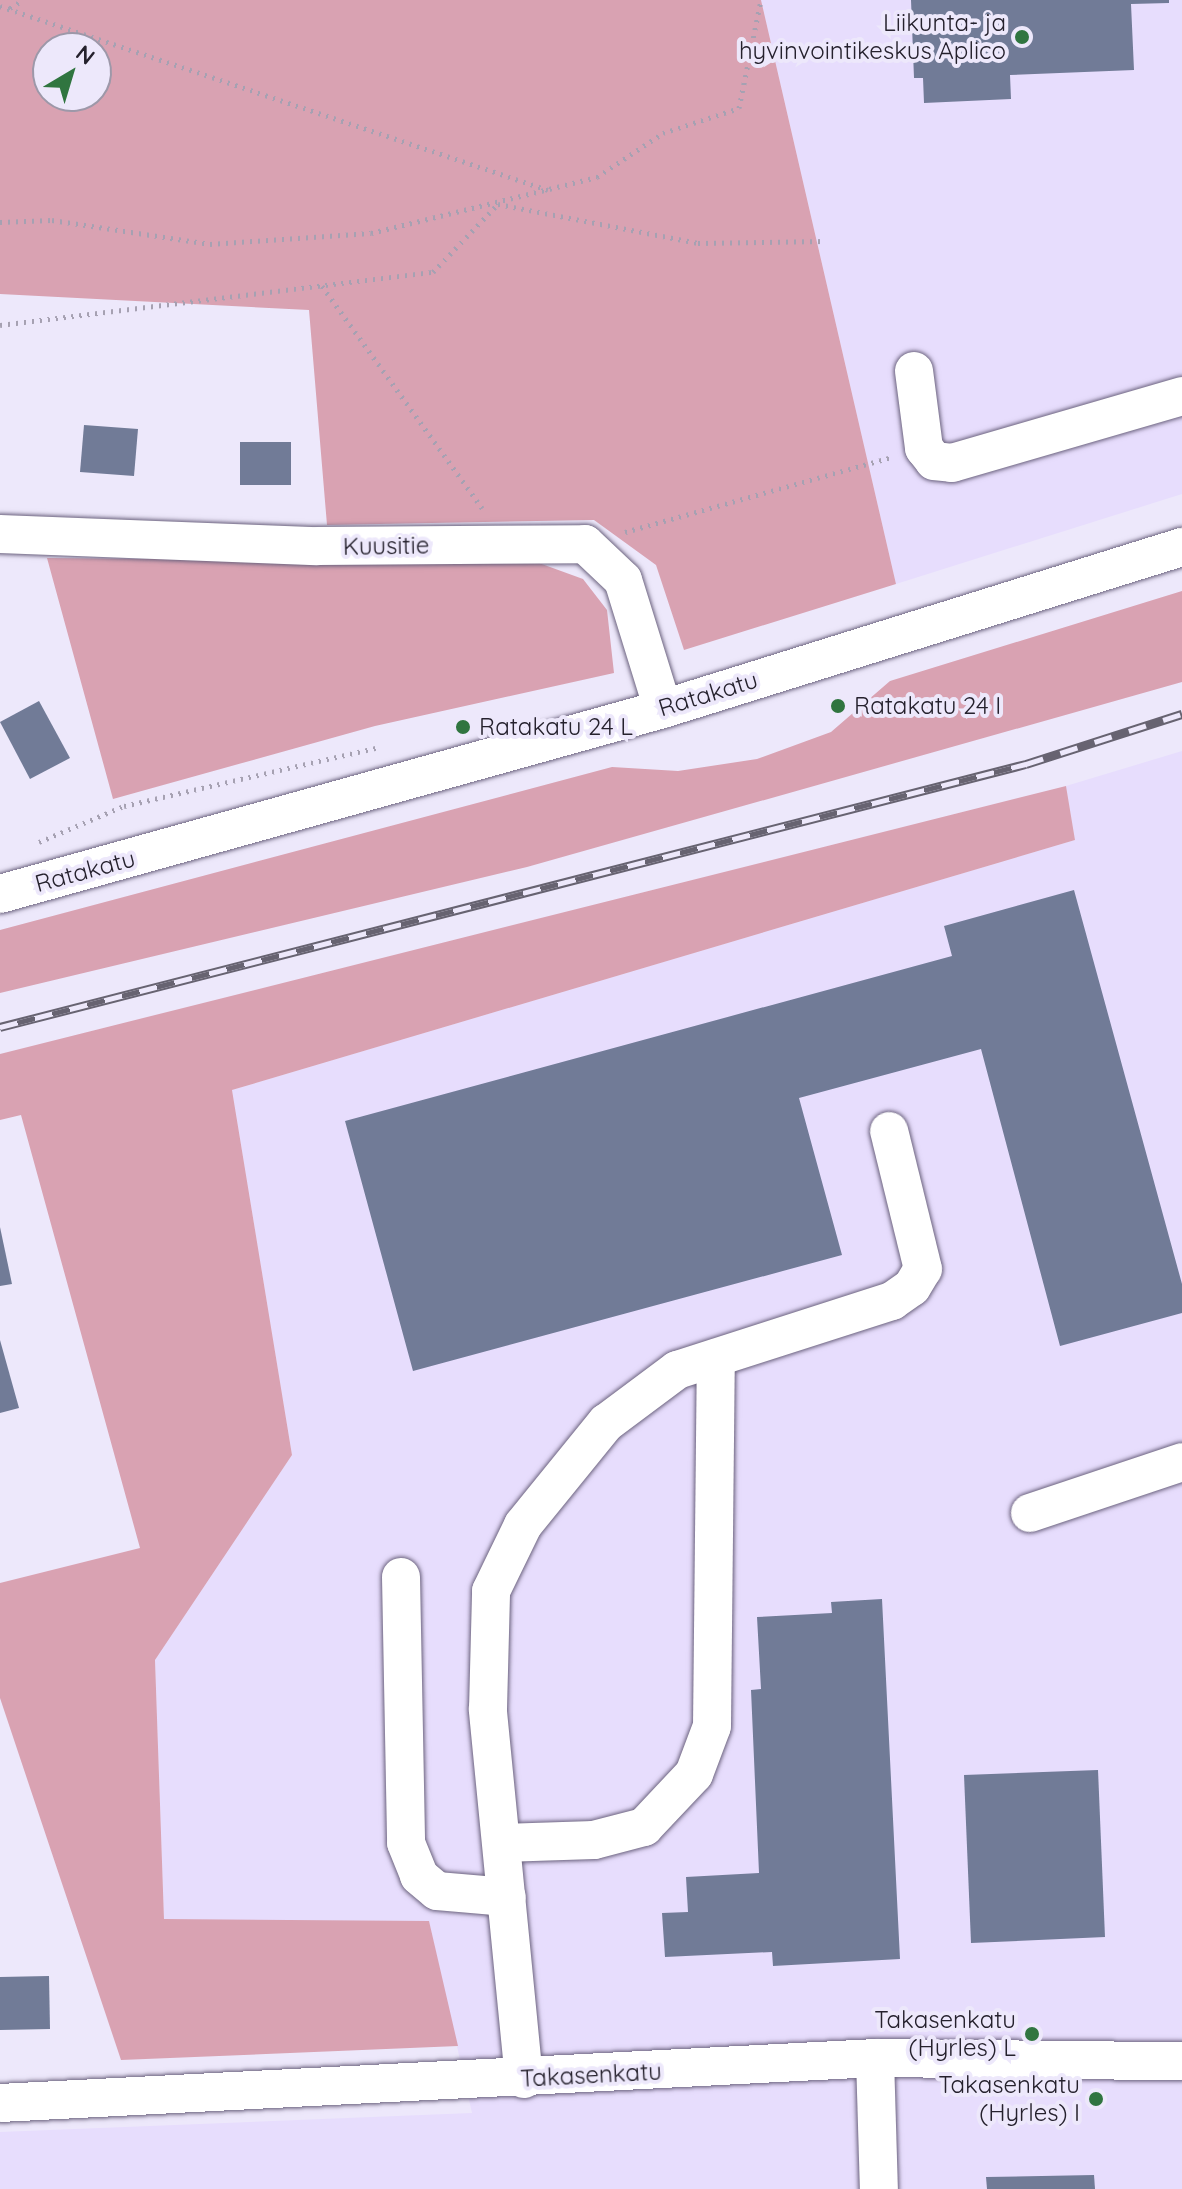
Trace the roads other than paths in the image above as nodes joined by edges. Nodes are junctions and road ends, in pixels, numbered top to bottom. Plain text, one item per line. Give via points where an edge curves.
1 (914, 371) dead end
2 (1182, 396) edge
3 (0, 534) edge
4 (1182, 547) edge
5 (663, 709) junction
6 (0, 894) edge
7 (889, 1131) dead end
8 (716, 1358) junction
9 (1182, 1462) edge
10 (1030, 1513) dead end
11 (401, 1577) dead end
12 (502, 1843) junction
13 (507, 1897) junction
14 (875, 2058) junction
15 (1182, 2061) edge
16 (524, 2079) junction
17 (0, 2103) edge
18 (879, 2189) edge

1 - 2 street via 924,448 934,461 952,463
3 - 5 street, Kuusitie via 317,546 585,544 623,580
4 - 5 street, Ratakatu
5 - 6 street, Ratakatu
7 - 8 street via 923,1269 912,1287 892,1301
8 - 12 street via 677,1370 606,1423 523,1525 491,1591 488,1709
8 - 12 street via 712,1726 694,1774 644,1827 594,1840
9 - 10 street
11 - 13 street via 406,1843 419,1876 437,1891
12 - 13 street
13 - 16 street
14 - 15 street, Takasenkatu
14 - 16 street, Takasenkatu
14 - 18 street
16 - 17 street, Takasenkatu

